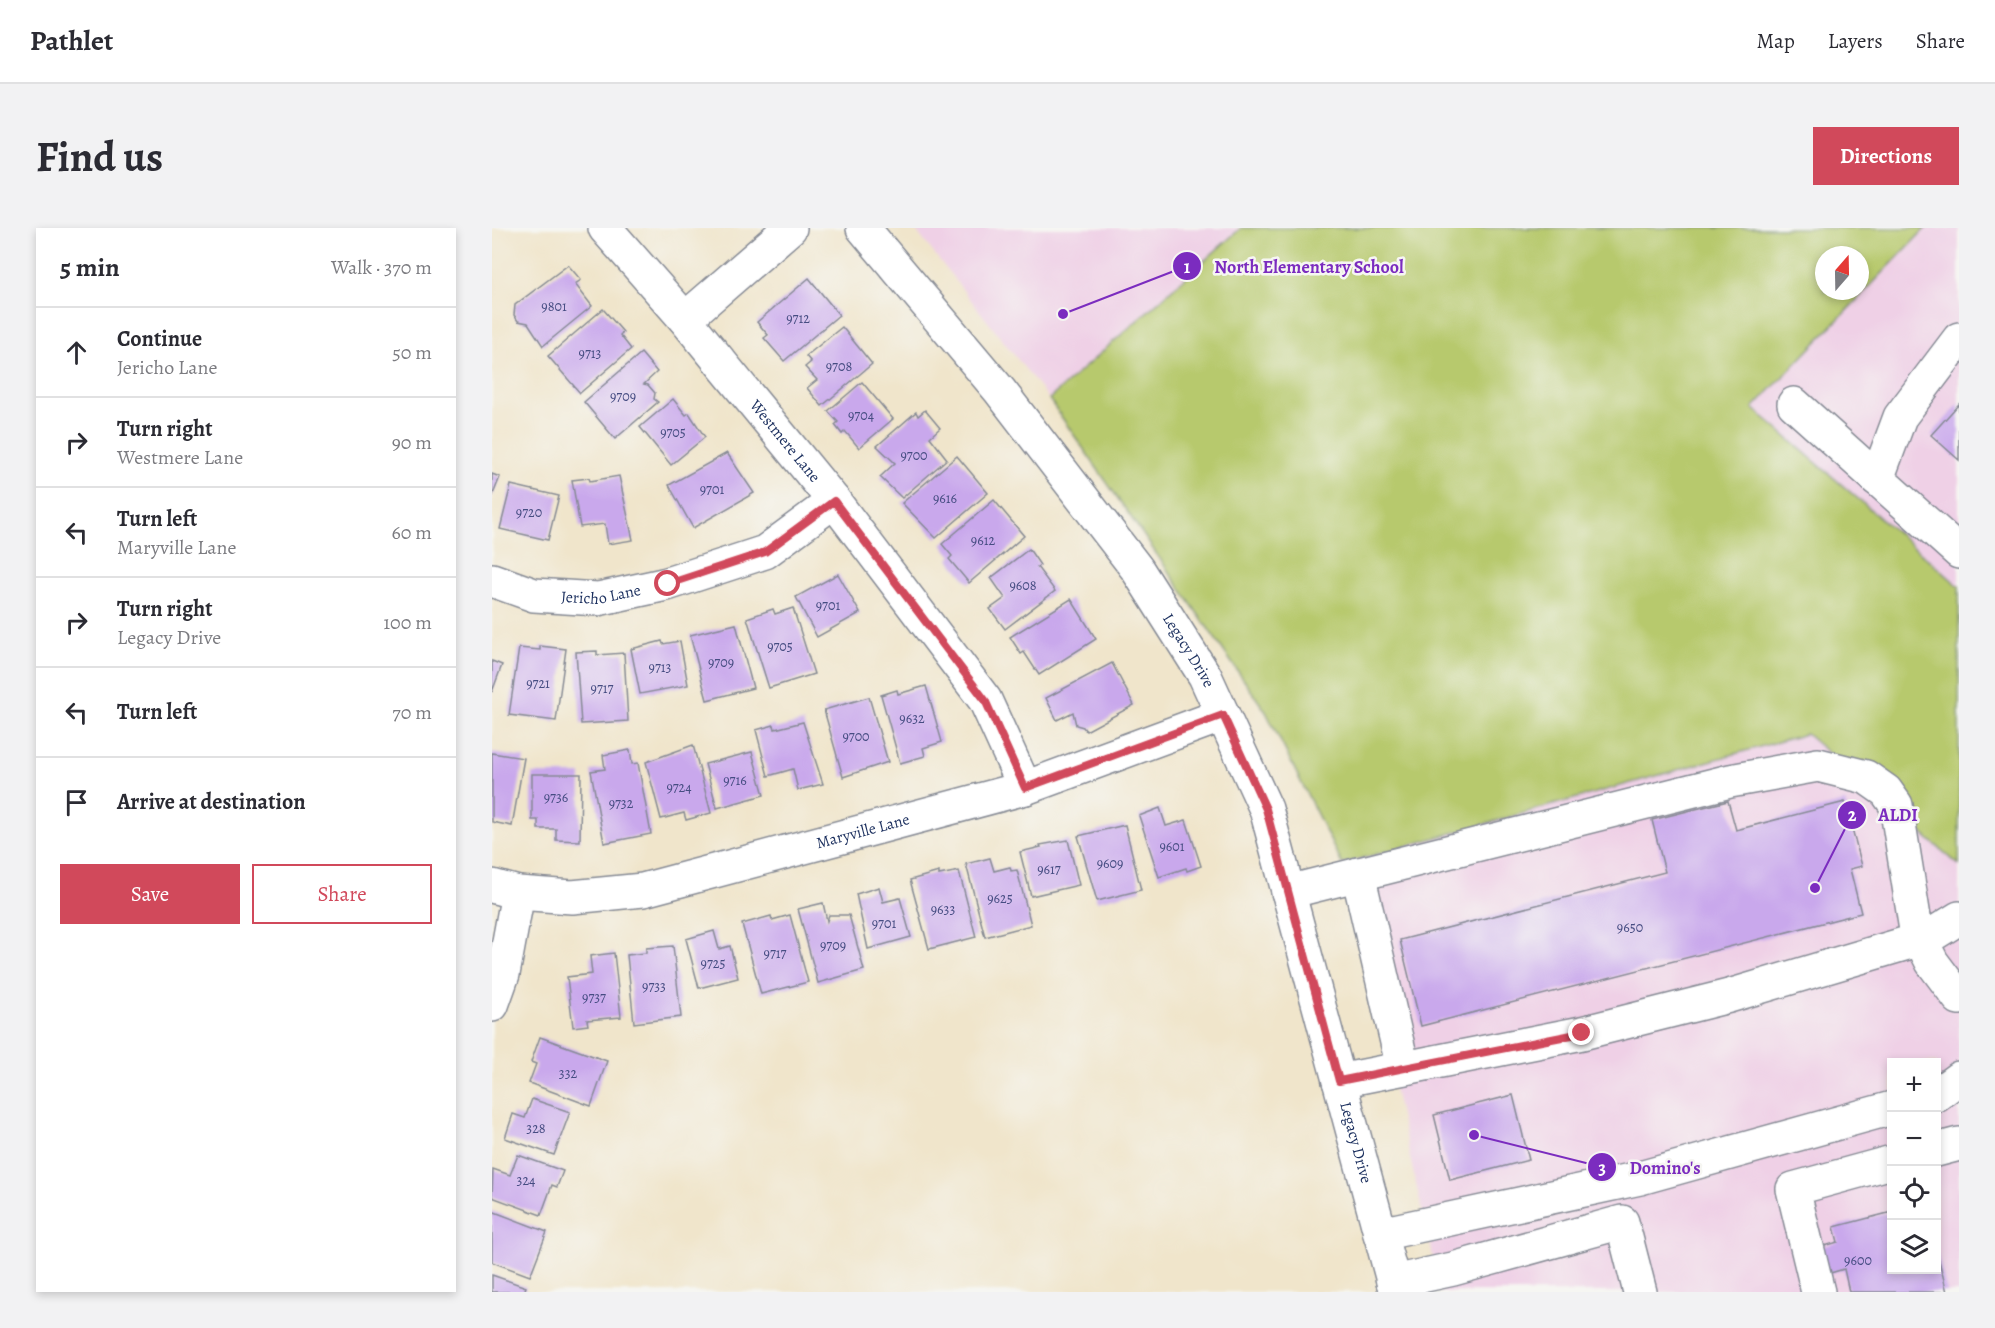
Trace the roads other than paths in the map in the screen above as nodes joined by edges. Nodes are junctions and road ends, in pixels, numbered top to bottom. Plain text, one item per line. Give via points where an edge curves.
1 (605, 228) edge
2 (790, 228) edge
3 (863, 228) edge
4 (684, 319) junction
5 (1959, 339) edge
6 (1794, 404) dead end
7 (1877, 479) junction
8 (834, 501) junction
9 (1959, 552) edge
10 (492, 580) edge
11 (1223, 715) junction
12 (1025, 788) junction
13 (1358, 874) junction
14 (505, 889) edge
15 (1288, 892) junction
16 (1959, 918) edge
17 (1921, 940) junction
18 (1959, 998) edge
19 (492, 1005) edge
20 (1403, 1068) junction
21 (1959, 1078) edge
22 (1339, 1081) junction
23 (1941, 1091) edge
24 (1887, 1109) edge
25 (1959, 1144) edge
26 (1941, 1149) edge
27 (1887, 1163) edge
28 (1380, 1234) junction
29 (1463, 1280) edge
30 (1394, 1287) edge
31 (1640, 1292) edge
32 (1818, 1292) edge

1 - 4 street, Westmere Lane
2 - 4 street
3 - 11 street, Legacy Drive via 1000,391 1137,569 1205,676
4 - 8 street, Westmere Lane
5 - 7 street via 1900,417
6 - 7 street
7 - 9 street
8 - 10 street, Jericho Lane via 765,552 668,584 598,599 534,595
8 - 12 street, Westmere Lane via 985,700
11 - 12 street, Maryville Lane
11 - 15 street, Legacy Drive via 1266,809
12 - 14 street, Maryville Lane via 644,890 572,897
13 - 15 street
13 - 17 street via 1730,781 1818,765 1866,777 1886,791 1896,806 1912,914
13 - 20 street
14 - 19 street via 503,974
15 - 22 street, Legacy Drive
16 - 17 street
17 - 18 street
17 - 20 street via 1729,996 1582,1033
20 - 22 street
21 - 23 street
22 - 28 street, Legacy Drive
24 - 28 street via 1640,1178
25 - 26 street
27 - 32 street via 1793,1188
28 - 30 street, Legacy Drive
29 - 30 street
29 - 31 street via 1622,1222

